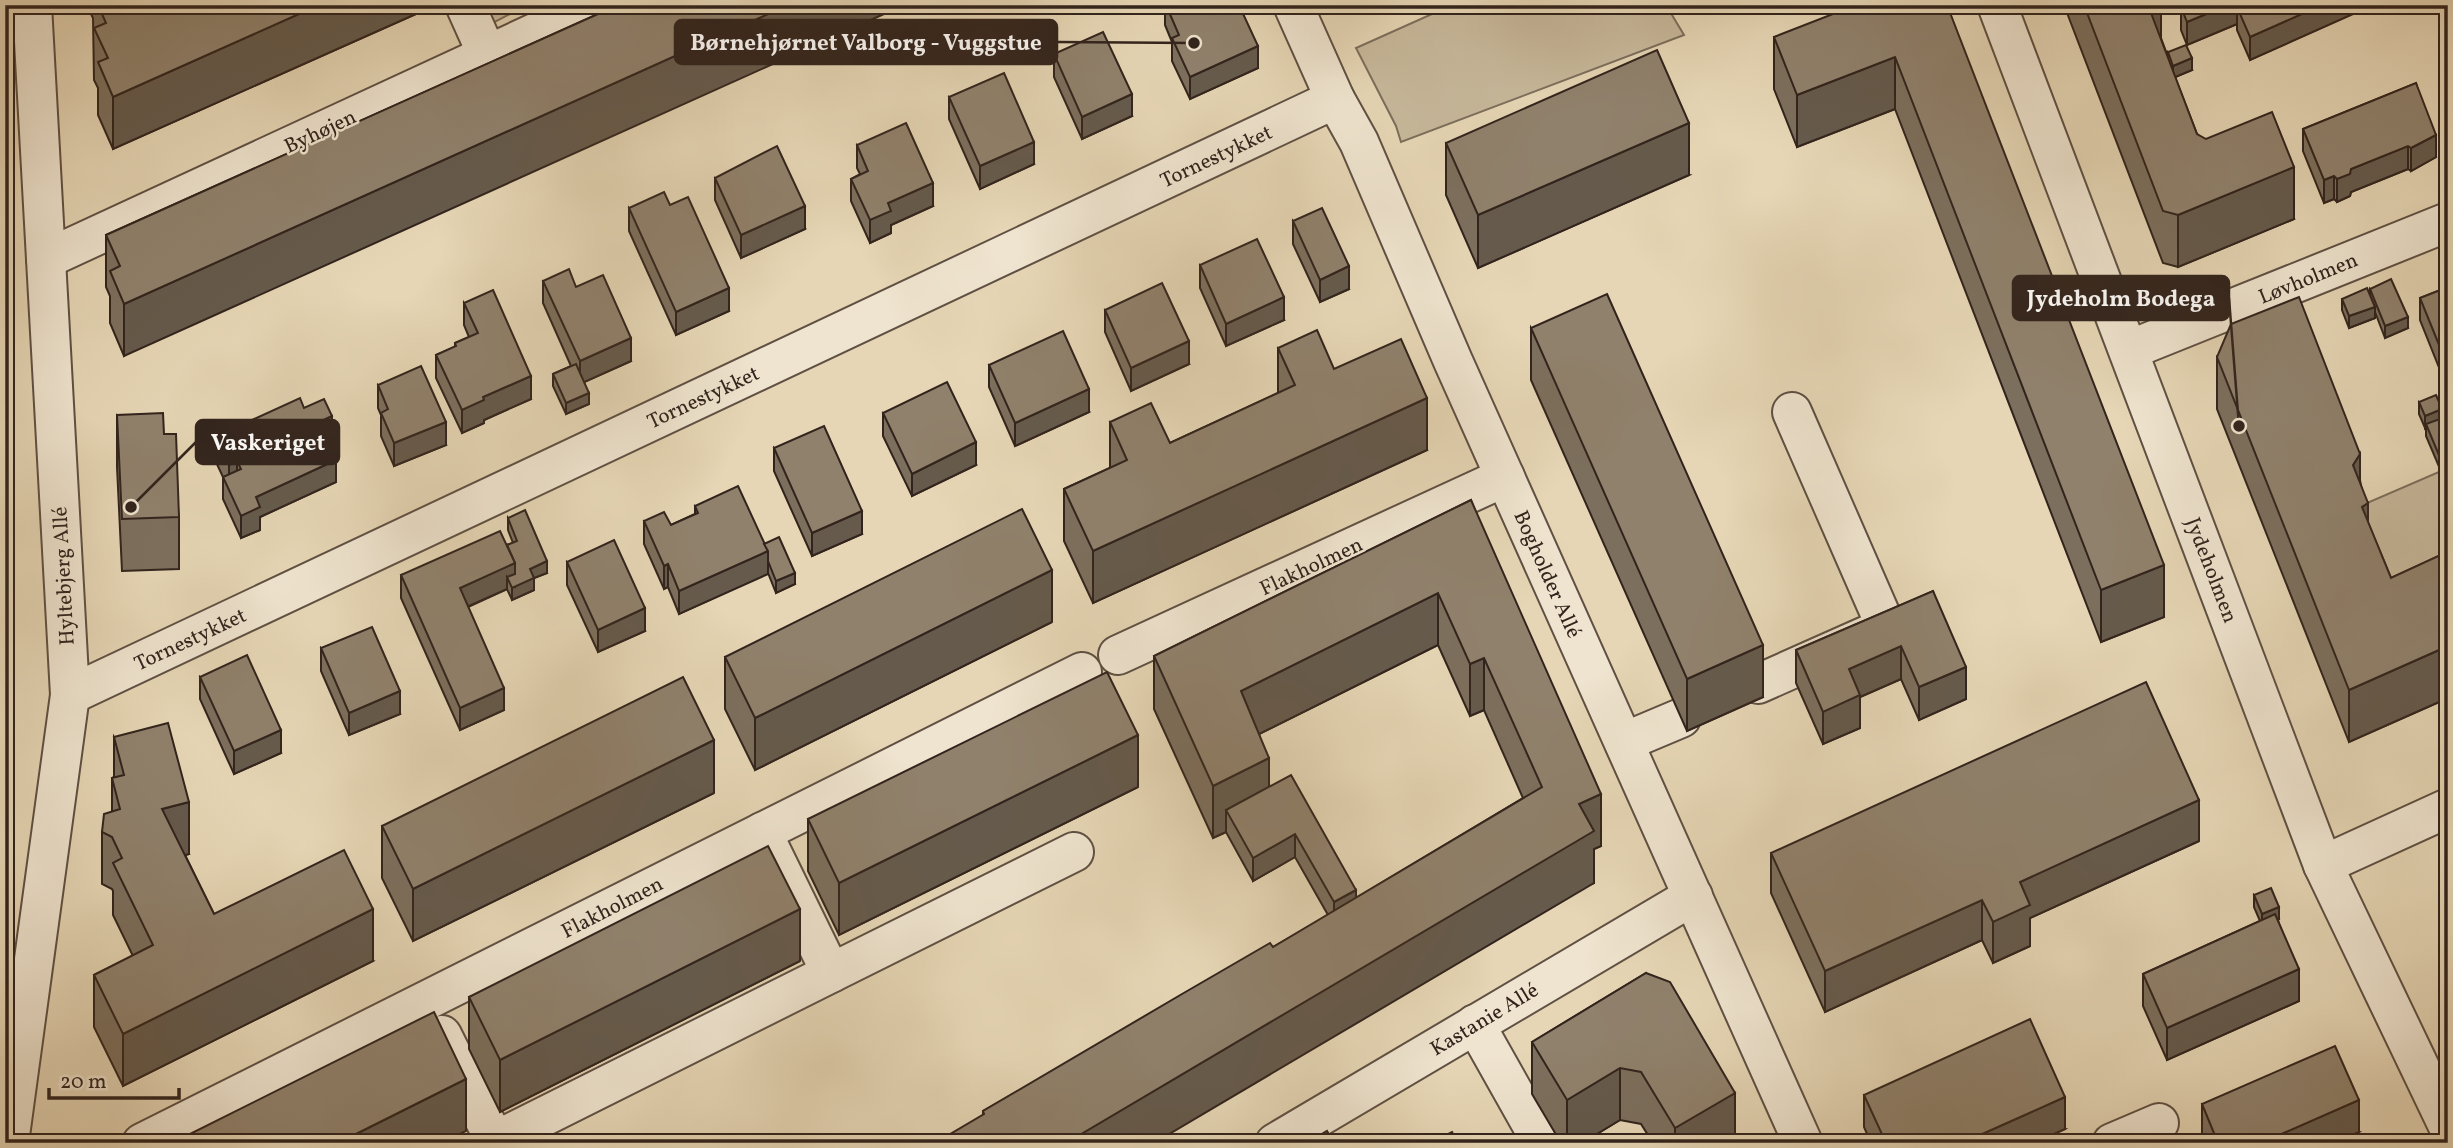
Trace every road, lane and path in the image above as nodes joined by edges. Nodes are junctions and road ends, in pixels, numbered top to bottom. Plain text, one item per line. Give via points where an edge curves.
1 (32, 5) edge
2 (465, 5) edge
3 (595, 5) edge
4 (1293, 5) edge
5 (1997, 5) edge
6 (486, 54) junction
7 (1335, 99) junction
8 (2448, 222) edge
9 (46, 259) junction
10 (2129, 351) junction
11 (1792, 412) dead end
12 (1505, 477) junction
13 (1118, 655) dead end
14 (1082, 672) dead end
15 (1758, 684) edge
16 (70, 695) junction
17 (1681, 718) edge
18 (1625, 742) junction
19 (2448, 808) edge
20 (762, 832) junction
21 (1074, 852) dead end
22 (2323, 865) junction
23 (1693, 896) junction
24 (831, 973) junction
25 (425, 1001) junction
26 (1475, 1024) junction
27 (2159, 1123) dead end
28 (2448, 1126) edge
29 (9, 1143) edge
30 (142, 1143) edge
31 (1275, 1143) edge
32 (1542, 1143) edge
33 (1803, 1143) edge
34 (2112, 1143) edge

1 - 9 street, Hyltebjerg Allé
2 - 6 street
3 - 6 street, Byhøjen
4 - 7 street, Bogholder Allé
5 - 10 street, Jydeholmen
6 - 9 street, Byhøjen
7 - 12 street, Bogholder Allé via 1359,142
7 - 16 street, Tornestykket
8 - 10 street, Løvholmen
9 - 16 street, Hyltebjerg Allé
10 - 22 street, Jydeholmen
11 - 15 street via 1886,628
12 - 13 street, Flakholmen
12 - 18 street, Bogholder Allé
14 - 20 street, Flakholmen
16 - 29 street, Hyltebjerg Allé
17 - 18 street
18 - 23 street, Bogholder Allé
19 - 22 street
20 - 24 street
20 - 25 street, Flakholmen
21 - 24 street
22 - 28 street, Jydeholmen
23 - 26 street, Kastanie Allé
23 - 33 street, Bogholder Allé
24 - 25 street via 495,1141
25 - 30 street, Flakholmen
26 - 31 street, Kastanie Allé
26 - 32 street
27 - 34 street

